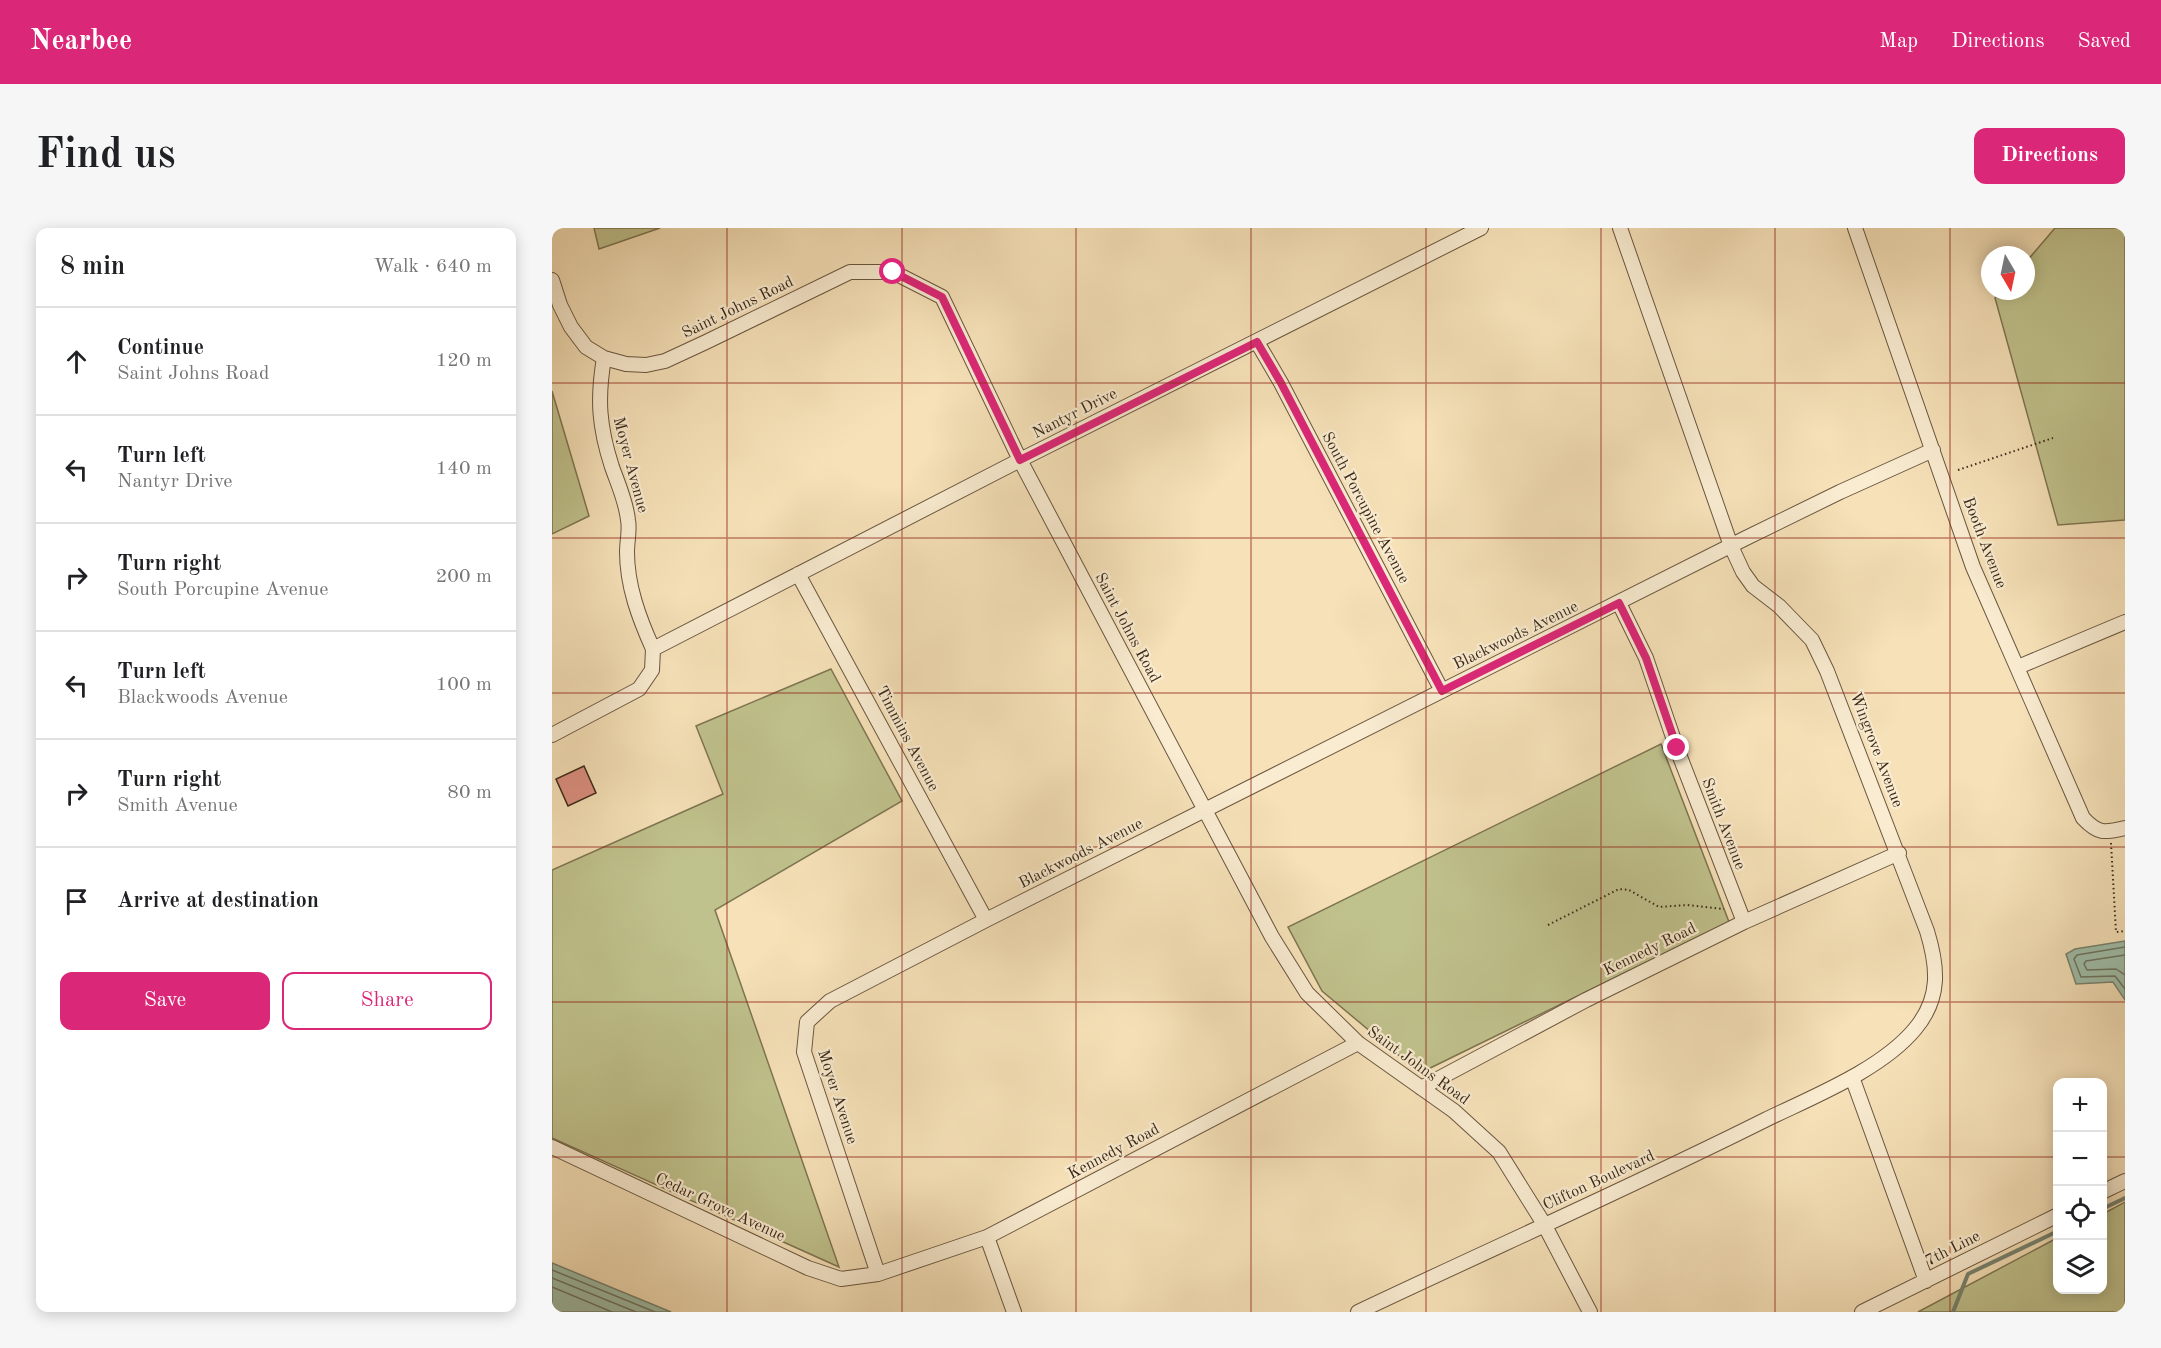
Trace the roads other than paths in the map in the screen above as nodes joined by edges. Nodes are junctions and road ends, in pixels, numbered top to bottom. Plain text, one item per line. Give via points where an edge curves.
1 (1481, 228) edge
2 (1620, 228) edge
3 (1857, 229) edge
4 (552, 280) edge
5 (1257, 342) junction
6 (604, 358) junction
7 (1933, 450) junction
8 (1020, 460) junction
9 (1731, 546) junction
10 (798, 574) junction
11 (1619, 603) junction
12 (2125, 622) edge
13 (653, 649) junction
14 (2018, 667) junction
15 (1442, 691) junction
16 (552, 735) edge
17 (1205, 811) junction
18 (2125, 828) edge
19 (1899, 853) junction
20 (1742, 916) junction
21 (986, 920) junction
22 (1358, 1043) junction
23 (1852, 1077) junction
24 (1421, 1088) junction
25 (552, 1147) edge
26 (2125, 1181) edge
27 (2107, 1190) edge
28 (2053, 1218) edge
29 (1544, 1224) junction
30 (987, 1237) junction
31 (878, 1274) junction
32 (1926, 1281) junction
33 (1014, 1312) edge
34 (1358, 1312) edge
35 (1590, 1312) edge
36 (1862, 1312) edge

1 - 5 street, Nantyr Drive
2 - 9 street, Wingrove Avenue
3 - 7 street, Booth Avenue
4 - 6 street, Saint Johns Road via 572,327 586,346
5 - 8 street, Nantyr Drive
5 - 15 street, South Porcupine Avenue
6 - 8 street, Saint Johns Road via 646,365 665,361 850,272 893,272 942,297
6 - 13 street, Moyer Avenue via 599,413 629,521 630,584 638,618
7 - 9 street, Blackwoods Avenue
7 - 14 street, Booth Avenue via 1973,567
8 - 10 street, Nantyr Drive
8 - 17 street, Saint Johns Road
9 - 11 street, Blackwoods Avenue
9 - 19 street, Wingrove Avenue via 1748,579 1797,623 1818,651
10 - 13 street, Nantyr Drive
10 - 21 street, Timmins Avenue
11 - 15 street, Blackwoods Avenue
11 - 20 street, Smith Avenue via 1646,658
12 - 14 street
13 - 16 street via 652,670 639,690
14 - 18 street, Booth Avenue via 2083,818 2094,829
15 - 17 street, Blackwoods Avenue
17 - 21 street, Blackwoods Avenue
17 - 22 street, Saint Johns Road via 1272,937 1307,993
19 - 20 street, Kennedy Road
19 - 23 street, Wingrove Avenue via 1933,951 1934,992 1926,1013 1899,1046
20 - 24 street, Kennedy Road
21 - 31 street, Moyer Avenue via 830,1001 807,1022 804,1052
22 - 24 street, Saint Johns Road
22 - 30 street, Kennedy Road
23 - 29 street, Clifton Boulevard
23 - 32 street
24 - 29 street, Saint Johns Road via 1454,1111 1499,1152
25 - 31 street, Cedar Grove Avenue via 808,1268 841,1279
26 - 27 street
28 - 32 street, 7th Line
29 - 34 street, Clifton Boulevard
29 - 35 street, Saint Johns Road
30 - 31 street, Kennedy Road
30 - 33 street
32 - 36 street, 7th Line

